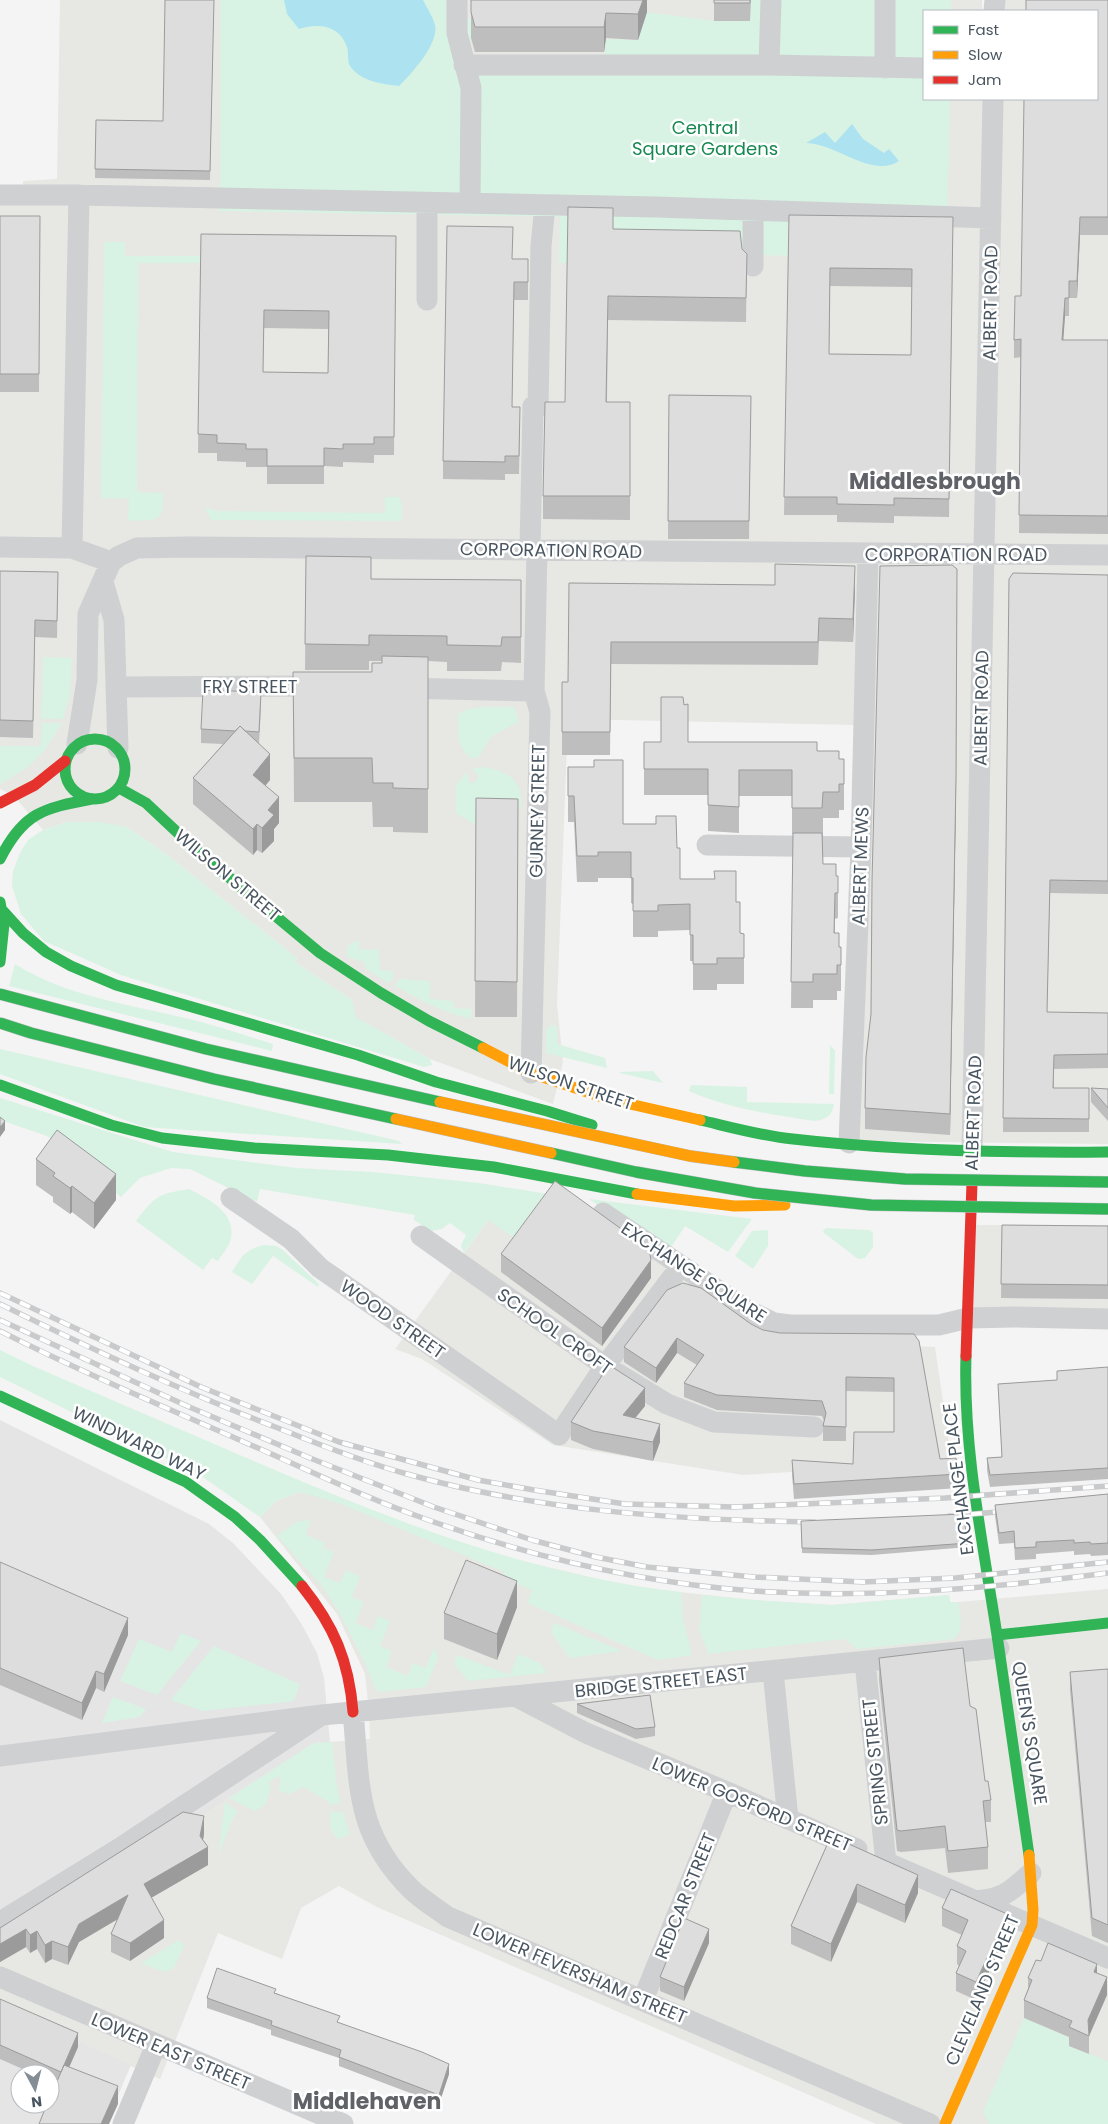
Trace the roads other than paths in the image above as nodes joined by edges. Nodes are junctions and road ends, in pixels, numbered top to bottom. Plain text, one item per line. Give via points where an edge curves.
1 (457, 0) edge
2 (771, 0) edge
3 (885, 0) edge
4 (769, 64) junction
5 (464, 65) junction
6 (885, 68) junction
7 (923, 68) edge
8 (993, 100) edge
9 (0, 195) edge
10 (79, 195) junction
11 (427, 203) junction
12 (470, 203) junction
13 (546, 205) junction
14 (753, 210) junction
15 (991, 218) junction
16 (753, 266) dead end
17 (427, 300) dead end
18 (0, 547) edge
19 (72, 548) junction
20 (534, 550) junction
21 (868, 554) junction
22 (984, 554) junction
23 (1107, 555) edge
24 (112, 562) junction
25 (103, 582) junction
26 (116, 687) junction
27 (344, 687) edge
28 (384, 688) edge
29 (534, 691) junction
30 (118, 748) junction
31 (71, 752) junction
32 (119, 788) junction
33 (92, 799) junction
34 (0, 803) edge
35 (707, 845) dead end
36 (861, 847) junction
37 (0, 859) edge
38 (2, 906) edge
39 (0, 962) edge
40 (0, 994) edge
41 (0, 1023) edge
42 (531, 1073) junction
43 (0, 1084) edge
44 (849, 1143) junction
45 (1108, 1152) edge
46 (690, 1156) junction
47 (972, 1160) junction
48 (1108, 1182) edge
49 (231, 1198) dead end
50 (871, 1205) junction
51 (1108, 1209) edge
52 (602, 1213) edge
53 (420, 1236) dead end
54 (681, 1266) junction
55 (968, 1318) junction
56 (1108, 1319) edge
57 (605, 1366) junction
58 (0, 1396) edge
59 (814, 1428) dead end
60 (1108, 1623) edge
61 (998, 1641) junction
62 (865, 1671) junction
63 (774, 1680) junction
64 (515, 1696) junction
65 (353, 1712) junction
66 (322, 1715) junction
67 (0, 1756) edge
68 (727, 1792) junction
69 (788, 1819) junction
70 (1028, 1836) joint
71 (886, 1863) junction
72 (1032, 1873) junction
73 (973, 1901) junction
74 (0, 1922) edge
75 (1032, 1925) junction
76 (1108, 1958) edge
77 (0, 1977) edge
78 (643, 2000) junction
79 (156, 2046) junction
80 (123, 2124) edge
81 (342, 2124) edge
82 (930, 2124) edge
83 (945, 2124) edge

1 - 5 street via 457,33
2 - 4 street
3 - 6 street
4 - 5 street
4 - 6 street
5 - 12 street via 471,88
6 - 7 street
8 - 15 street, ALBERT ROAD
9 - 10 street
10 - 11 street
10 - 19 street
11 - 12 street
11 - 17 street
12 - 13 street
13 - 14 street
13 - 20 street, GURNEY STREET via 541,246 538,406 533,406
14 - 15 street
14 - 16 street
15 - 22 street, ALBERT ROAD
18 - 19 street
19 - 24 street
20 - 21 street, CORPORATION ROAD
20 - 24 street, CORPORATION ROAD via 145,548 126,552
20 - 29 street, GURNEY STREET
21 - 22 street, CORPORATION ROAD
21 - 36 street, ALBERT MEWS
22 - 23 street, CORPORATION ROAD
22 - 47 street, ALBERT ROAD
24 - 25 street
25 - 26 street via 114,620
25 - 31 street via 88,614 87,680
26 - 27 street, FRY STREET
26 - 30 street
28 - 29 street
29 - 42 street, GURNEY STREET via 540,712
30 - 31 main road via 103,739 85,740
30 - 32 main road via 126,768
31 - 33 main road via 64,771 67,782 81,796
31 - 34 main road via 51,774 15,798
32 - 33 main road via 112,795
32 - 42 main road, WILSON STREET via 146,803 320,953 420,1016
33 - 37 main road via 54,805 28,818 9,838
35 - 36 street
36 - 44 street, ALBERT MEWS
38 - 39 main road via 4,942
38 - 46 main road, bridge via 22,933 46,952 107,981
40 - 46 main road, bridge via 206,1049
41 - 50 main road, bridge via 214,1080 636,1172 755,1192
42 - 44 main road, WILSON STREET via 608,1099 673,1115 791,1139
43 - 50 main road, bridge via 111,1125 162,1138 254,1148 388,1155 494,1167 660,1198 734,1206
44 - 47 main road, WILSON STREET
45 - 47 main road, WILSON STREET via 1008,1153
46 - 48 main road, bridge via 805,1171 905,1179
47 - 55 main road, ALBERT ROAD
49 - 57 street, WOOD STREET via 291,1240 320,1268 559,1435
50 - 51 main road, bridge
52 - 54 street, EXCHANGE SQUARE
53 - 57 street, SCHOOL CROFT
54 - 55 street, EXCHANGE SQUARE via 747,1310 774,1323 939,1325
54 - 57 street
55 - 56 street, EXCHANGE SQUARE
55 - 61 main road, EXCHANGE PLACE via 966,1395 970,1450
57 - 59 street, SCHOOL CROFT via 666,1404 714,1422
58 - 65 main road, WINDWARD WAY via 186,1482 257,1535 285,1565 329,1625 349,1674
60 - 61 main road
61 - 62 street, BRIDGE STREET EAST
61 - 70 main road, QUEEN'S SQUARE
62 - 63 street, BRIDGE STREET EAST
62 - 71 street, SPRING STREET
63 - 64 street, BRIDGE STREET EAST
63 - 69 street
64 - 65 street, BRIDGE STREET EAST
64 - 68 street, LOWER GOSFORD STREET via 586,1733
65 - 66 street, BRIDGE STREET EAST
65 - 78 street, LOWER FEVERSHAM STREET via 359,1787 365,1817 376,1844 413,1891 448,1917
66 - 67 street, BRIDGE STREET EAST
66 - 74 street
68 - 69 street, LOWER GOSFORD STREET
68 - 78 street, REDCAR STREET
69 - 71 street, LOWER GOSFORD STREET
70 - 72 main road, CLEVELAND STREET
71 - 73 street, LOWER GOSFORD STREET
72 - 73 street via 1013,1889 992,1900
72 - 75 main road, CLEVELAND STREET
73 - 75 street, LOWER GOSFORD STREET
75 - 76 street, LOWER GOSFORD STREET
75 - 83 main road, CLEVELAND STREET
77 - 79 street, LOWER EAST STREET
78 - 82 street, LOWER FEVERSHAM STREET
79 - 80 street
79 - 81 street, LOWER EAST STREET

